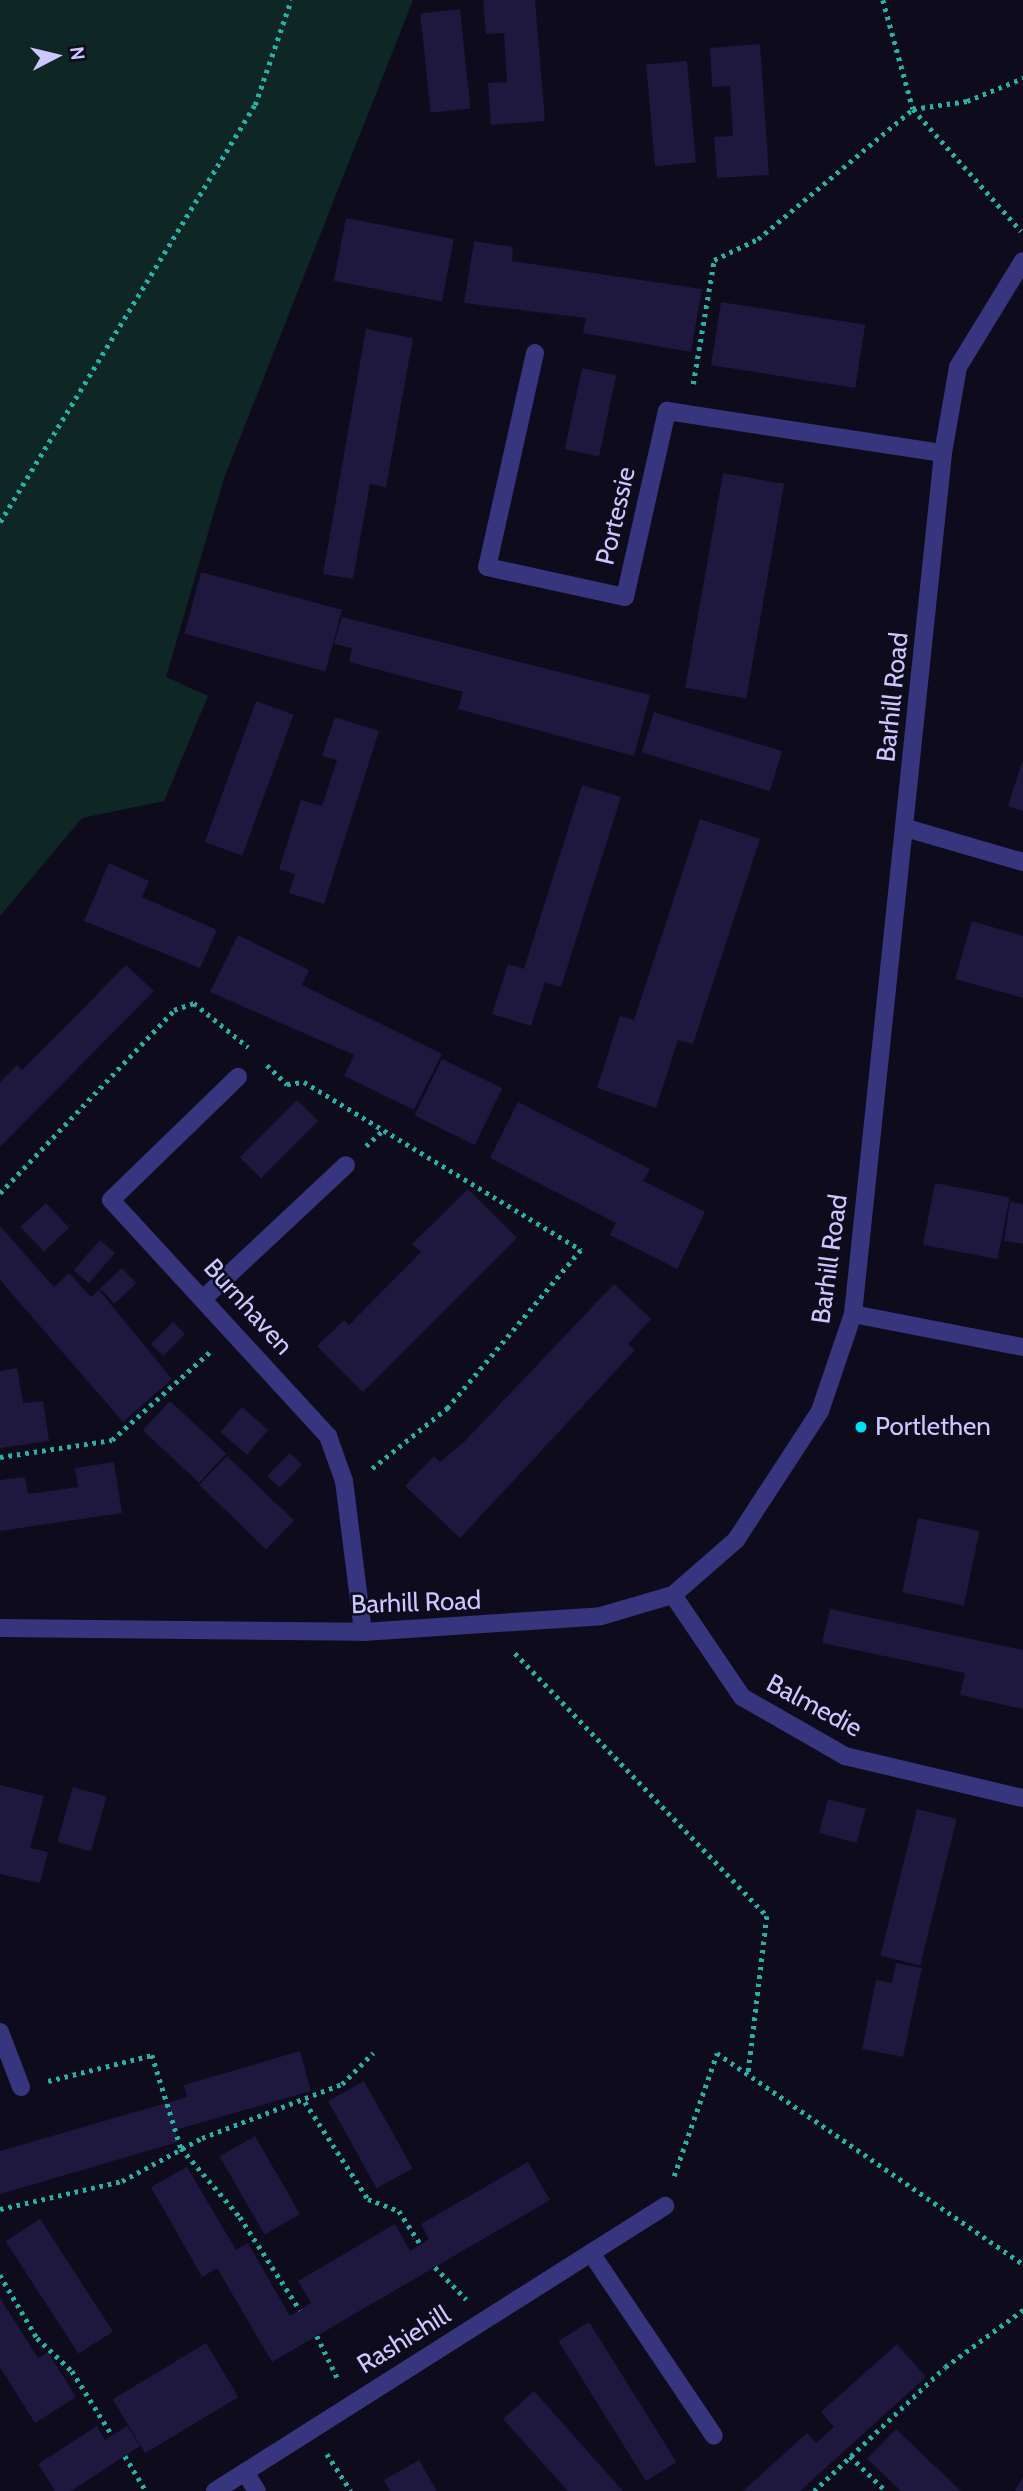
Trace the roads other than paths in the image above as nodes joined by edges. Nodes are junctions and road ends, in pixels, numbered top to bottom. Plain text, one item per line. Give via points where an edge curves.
1 (1023, 261) edge
2 (535, 353) dead end
3 (943, 453) junction
4 (906, 828) junction
5 (1023, 862) edge
6 (238, 1077) dead end
7 (346, 1165) dead end
8 (205, 1297) junction
9 (853, 1314) junction
10 (1023, 1347) edge
11 (673, 1595) junction
12 (0, 1628) edge
13 (363, 1632) junction
14 (1023, 1798) edge
15 (0, 2032) edge
16 (21, 2087) road end
17 (665, 2206) road end
18 (591, 2253) junction
19 (714, 2436) dead end
20 (245, 2472) junction
21 (215, 2491) edge
22 (257, 2491) edge

1 - 3 street, Barhill Road via 958,367
2 - 3 street, Portessie via 487,567 625,597 667,411
3 - 4 street, Barhill Road
4 - 5 street
4 - 9 street, Barhill Road
6 - 8 street, Burnhaven via 111,1200
7 - 8 street
8 - 13 street, Burnhaven via 328,1436 344,1481
9 - 10 street
9 - 11 street, Barhill Road via 812,1423 736,1540
11 - 13 street, Barhill Road via 601,1616 485,1628
11 - 14 street, Balmedie via 742,1697 845,1756
12 - 13 street, Barhill Road
15 - 16 street
17 - 18 street, Rashiehill
18 - 19 street
18 - 20 street, Rashiehill
20 - 21 street, Rashiehill
20 - 22 street

